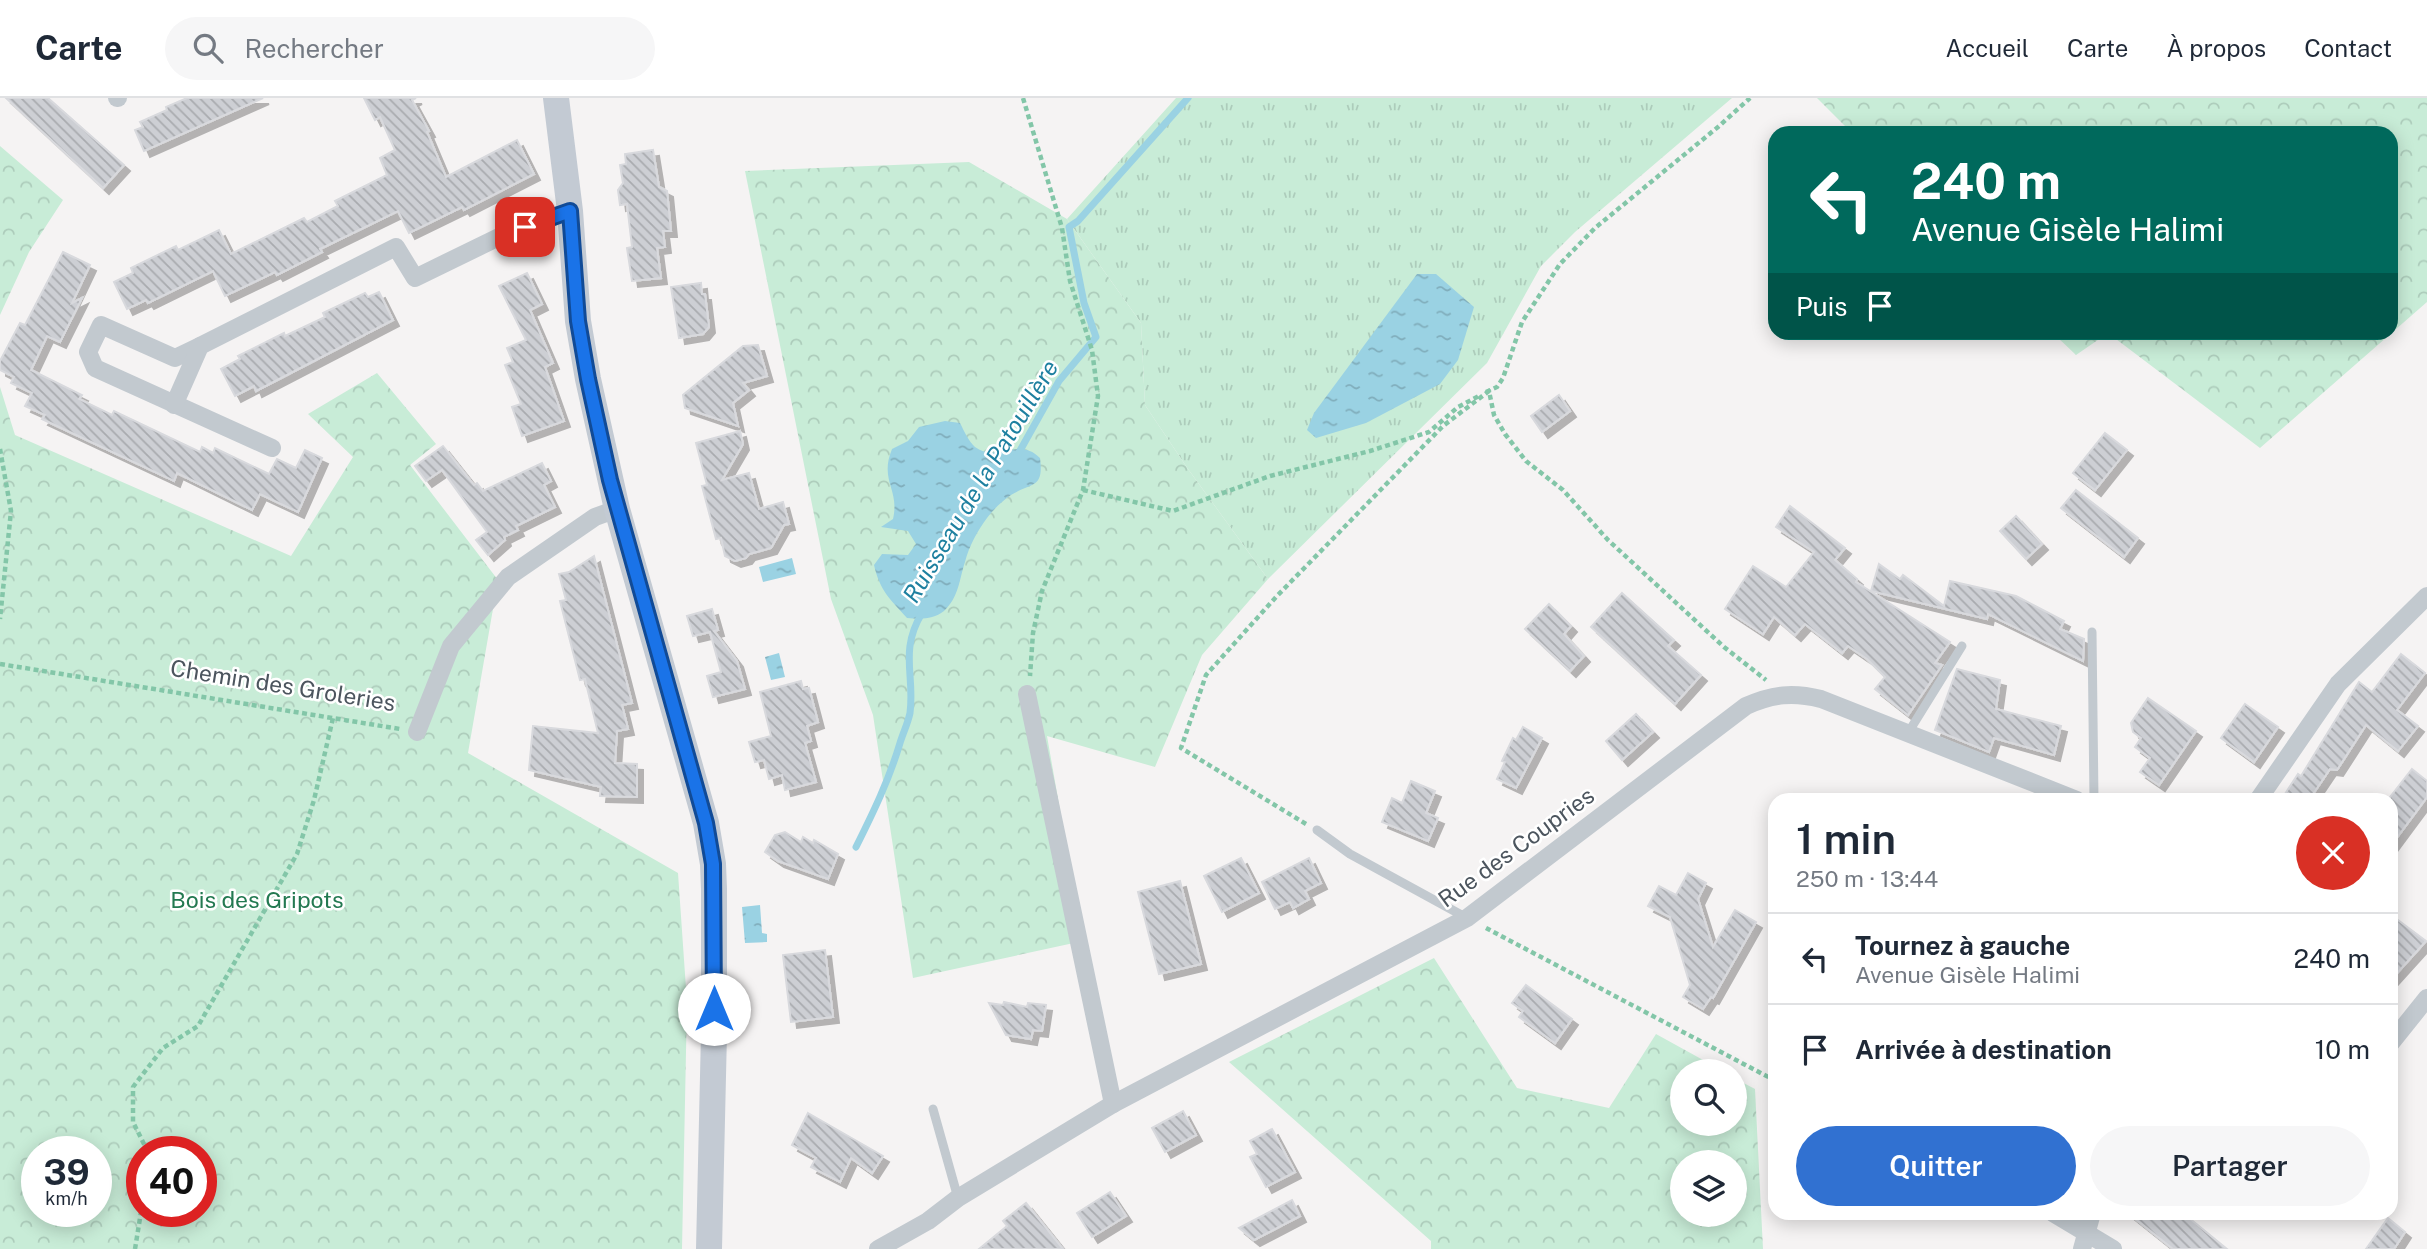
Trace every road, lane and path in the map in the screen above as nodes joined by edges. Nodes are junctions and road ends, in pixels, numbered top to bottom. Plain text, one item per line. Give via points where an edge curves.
1 (556, 98) edge
2 (1023, 98) edge
3 (1750, 98) edge
4 (570, 211) junction
5 (200, 346) junction
6 (1489, 391) junction
7 (174, 405) junction
8 (272, 448) dead end
9 (0, 449) edge
10 (1083, 490) junction
11 (617, 509) junction
12 (2423, 606) edge
13 (0, 619) edge
14 (2092, 632) dead end
15 (1962, 646) dead end
16 (0, 664) edge
17 (1027, 694) joint
18 (1783, 694) junction
19 (333, 718) junction
20 (417, 732) joint
21 (1908, 733) junction
22 (2059, 793) edge
23 (2094, 793) edge
24 (2263, 793) edge
25 (1317, 830) joint
26 (1467, 918) junction
27 (2427, 998) edge
28 (2398, 1034) edge
29 (1768, 1077) edge
30 (1112, 1104) junction
31 (933, 1109) dead end
32 (140, 1136) edge
33 (958, 1198) junction
34 (2061, 1220) edge
35 (2090, 1220) edge
36 (139, 1227) edge
37 (2085, 1240) edge
38 (135, 1249) edge
39 (709, 1249) edge
40 (878, 1249) edge
41 (2113, 1249) edge

1 - 4 street
2 - 10 path via 1062,228 1070,281 1093,350 1098,396
3 - 6 path via 1595,228 1560,264 1522,322 1503,378
4 - 5 street via 503,235 415,278 396,247
4 - 11 street via 578,321
5 - 7 street
5 - 7 street via 174,358 102,326 88,352 95,368
6 - 10 path via 1458,407 1429,432 1270,476 1173,511
6 - 18 path via 1494,415 1526,461 1563,490 1608,540 1724,647
6 - 25 path via 1443,426 1206,675 1181,748
7 - 8 street
9 - 13 path via 11,511
10 - 17 path via 1042,591
11 - 20 street, Chemin des Groleries via 595,517 508,577 452,646
11 - 39 street via 706,823 713,864
12 - 24 street via 2338,684
14 - 23 lane
15 - 21 lane
16 - 19 path, Chemin des Groleries
17 - 30 street
18 - 21 street, Rue des Coupries via 1821,699
18 - 26 street, Rue des Coupries via 1746,706
19 - 20 path, Chemin des Groleries
19 - 32 path via 297,854 198,1026 163,1048 133,1087 133,1122
21 - 22 street, Rue des Coupries
25 - 26 lane via 1350,854
26 - 29 path
26 - 30 street, Rue des Coupries
27 - 28 street
30 - 33 street, Rue des Coupries
31 - 33 lane
33 - 40 street, Rue des Coupries
34 - 37 street
35 - 37 street
36 - 38 path
37 - 41 street

